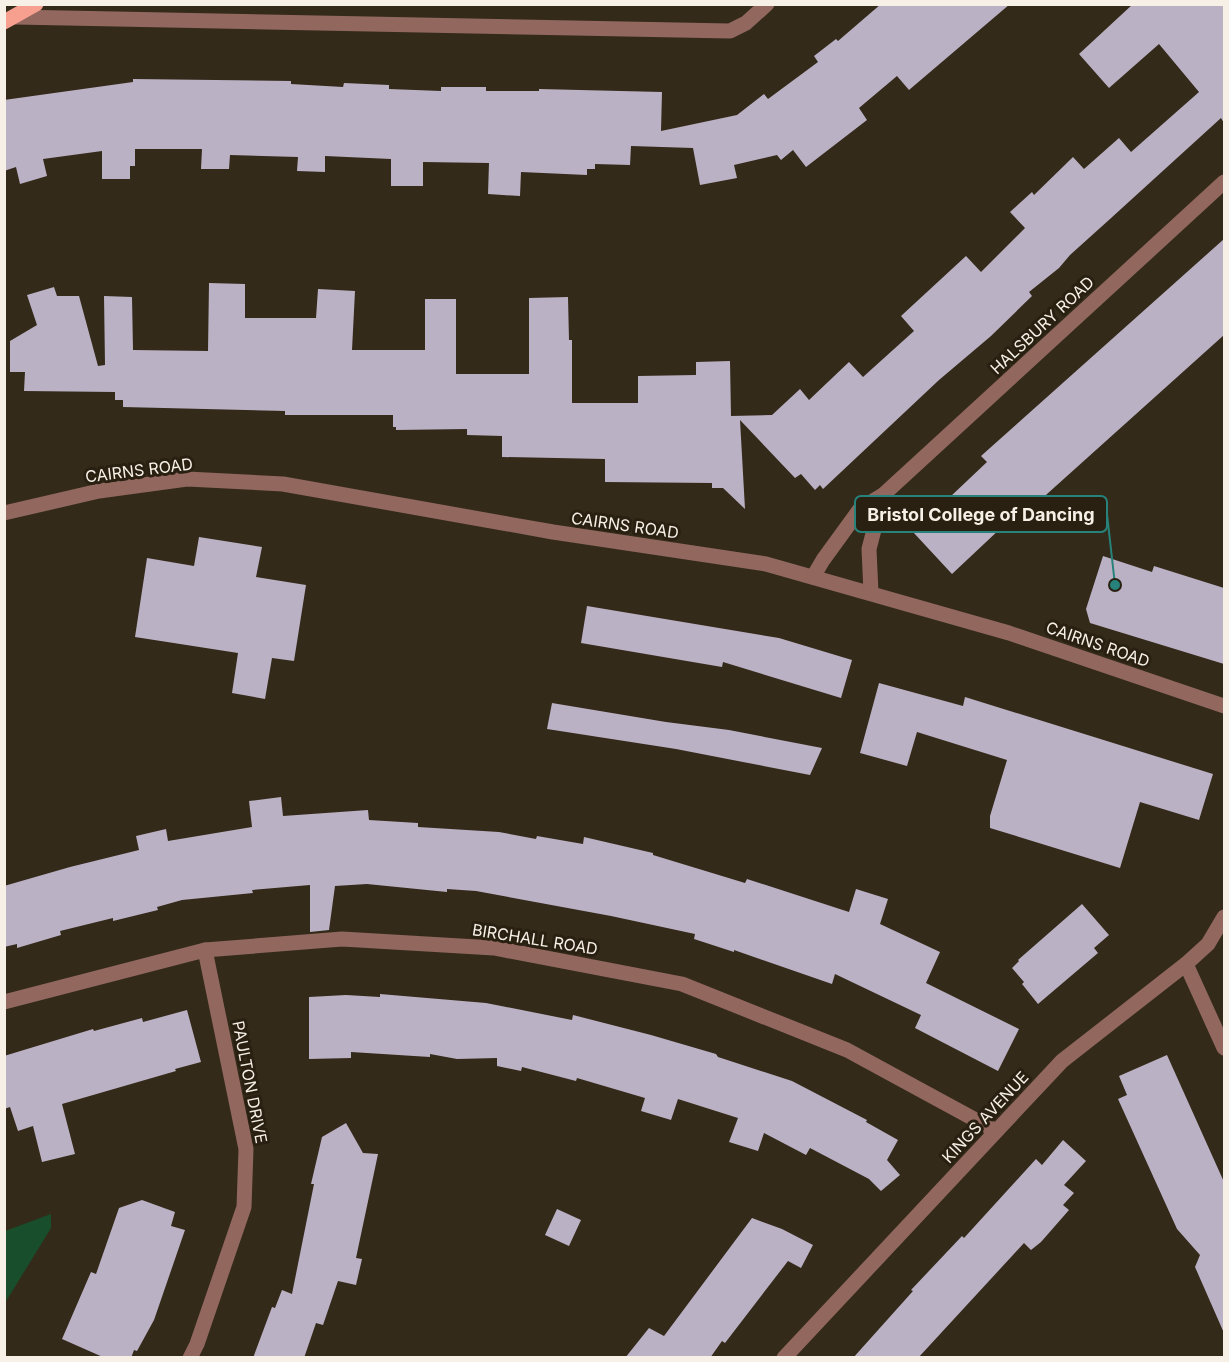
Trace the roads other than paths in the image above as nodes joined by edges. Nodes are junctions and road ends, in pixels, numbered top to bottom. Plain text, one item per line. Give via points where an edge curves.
1 (36, 4) edge
2 (767, 4) edge
3 (10, 19) edge
4 (1224, 182) edge
5 (883, 495) junction
6 (4, 513) edge
7 (813, 577) junction
8 (871, 593) junction
9 (1224, 706) edge
10 (1224, 917) edge
11 (205, 950) junction
12 (1186, 964) junction
13 (4, 1002) edge
14 (1224, 1048) edge
15 (996, 1131) junction
16 (190, 1358) edge
17 (784, 1358) edge

1 - 3 main road
2 - 3 street via 730,31
4 - 5 street, HALSBURY ROAD
5 - 7 street, HALSBURY ROAD via 860,509
5 - 8 street via 870,549
6 - 7 street, CAIRNS ROAD via 99,491 187,479 283,484 553,532 766,564
7 - 8 street, CAIRNS ROAD
8 - 9 street, CAIRNS ROAD via 1009,633
10 - 12 street, KINGS AVENUE via 1208,944
11 - 13 street, BIRCHALL ROAD
11 - 15 street, BIRCHALL ROAD via 342,939 494,948 682,984 847,1050
11 - 16 street, PAULTON DRIVE via 246,1149 244,1207
12 - 14 street
12 - 15 street, KINGS AVENUE via 1062,1061
15 - 17 street, KINGS AVENUE

